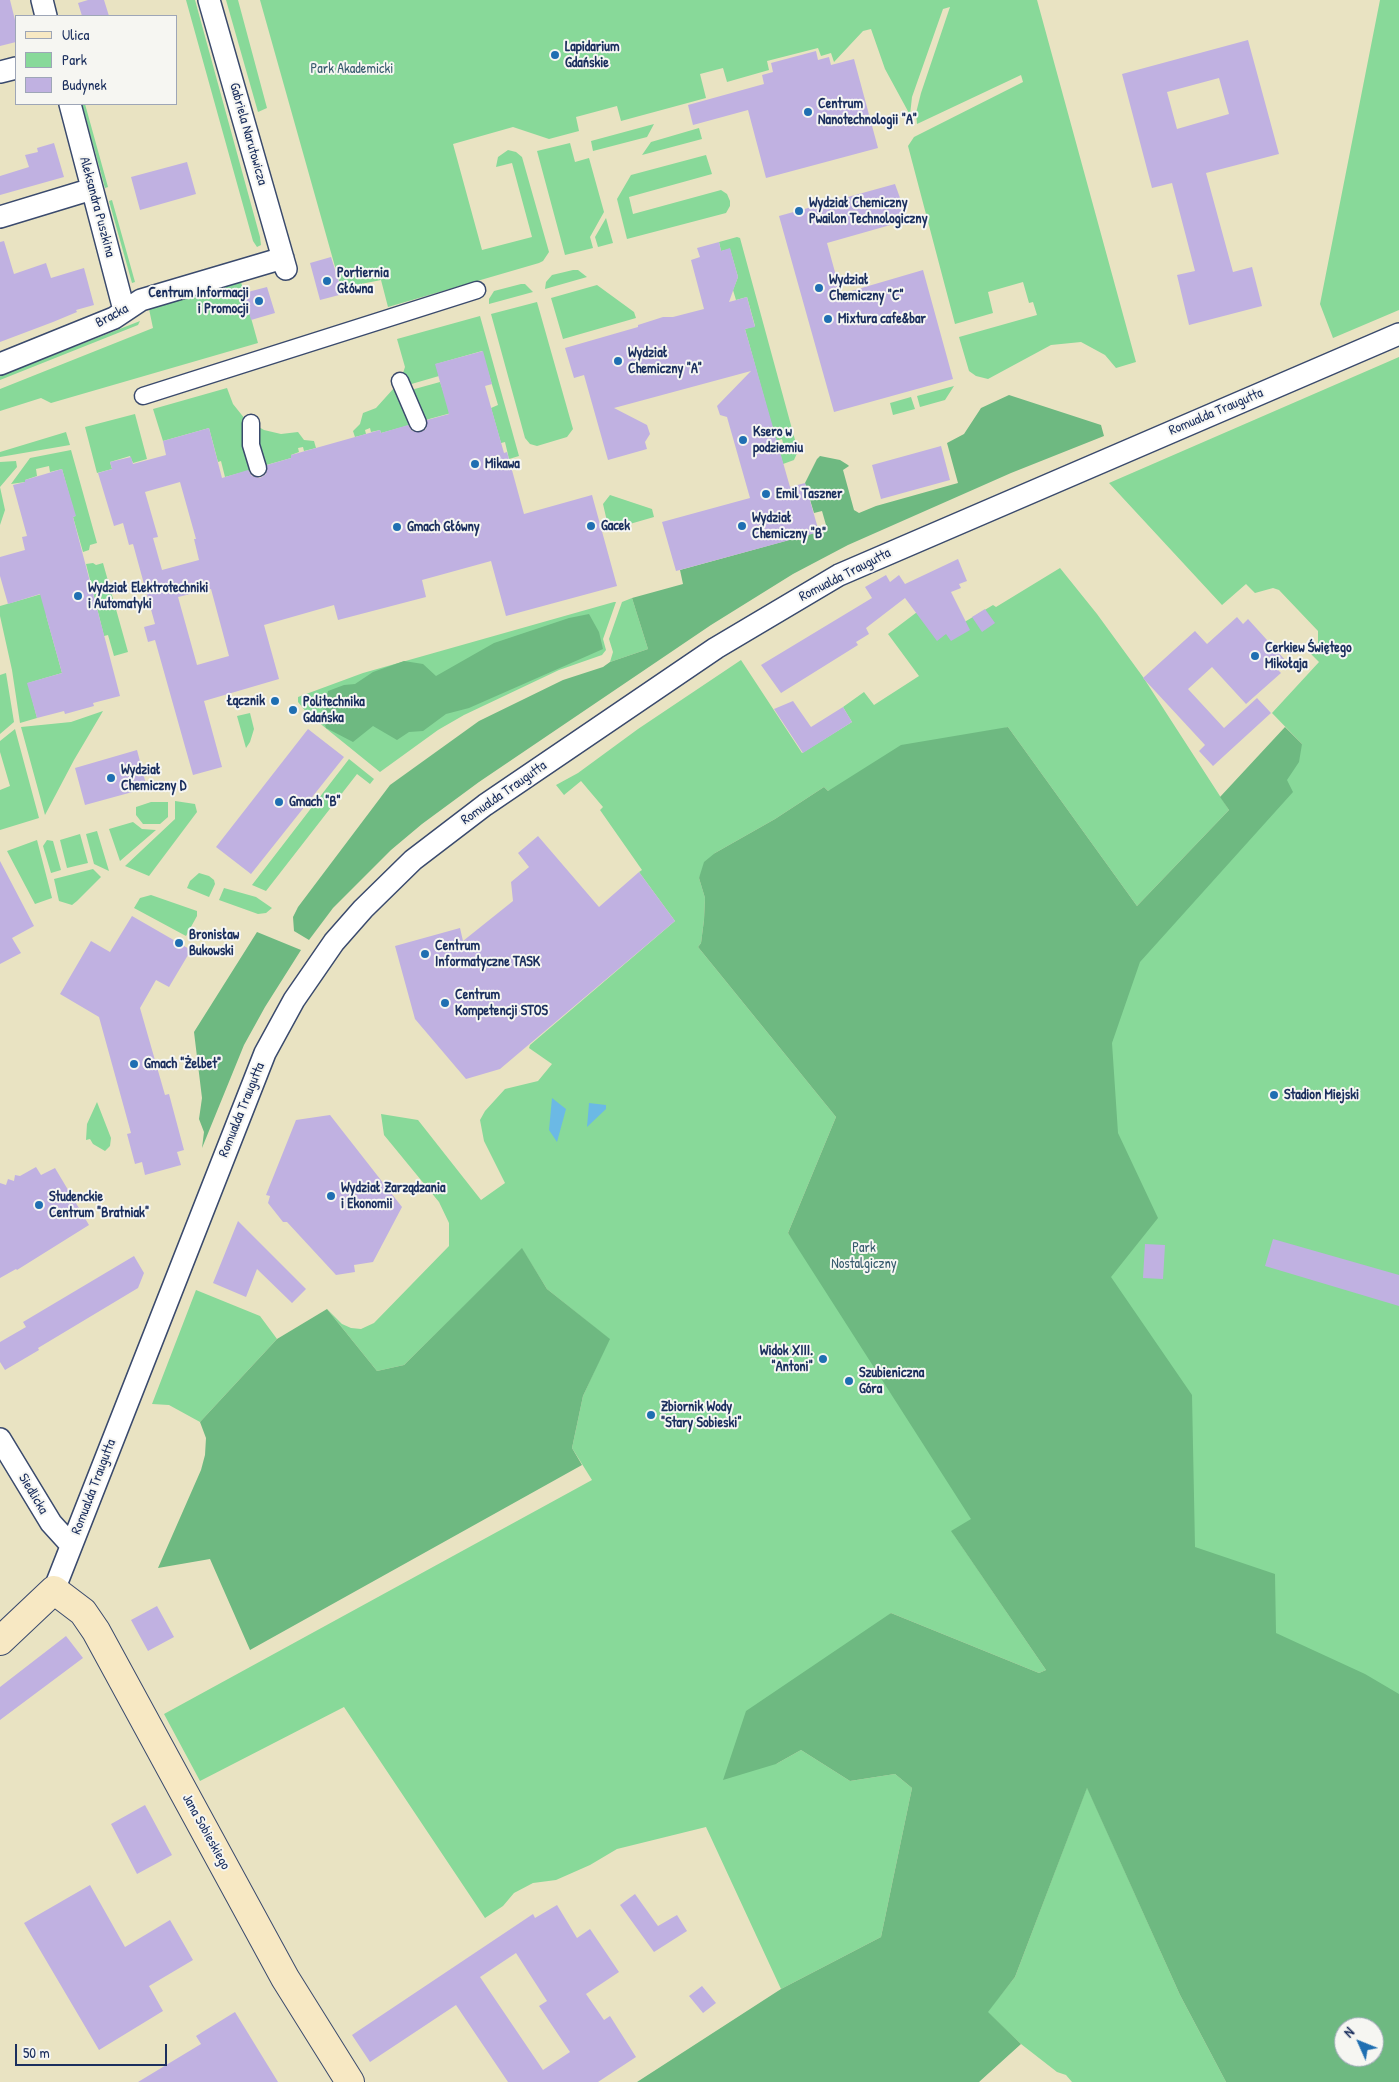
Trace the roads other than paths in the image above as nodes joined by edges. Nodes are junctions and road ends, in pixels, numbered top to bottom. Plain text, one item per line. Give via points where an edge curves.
1 (42, 0) edge
2 (210, 0) edge
3 (46, 15) edge
4 (15, 68) edge
5 (0, 72) edge
6 (70, 105) edge
7 (92, 189) junction
8 (0, 217) edge
9 (285, 264) joint
10 (477, 290) dead end
11 (124, 310) junction
12 (1399, 334) edge
13 (0, 364) edge
14 (400, 381) dead end
15 (143, 396) dead end
16 (251, 423) dead end
17 (418, 423) dead end
18 (258, 468) dead end
19 (0, 1439) edge
20 (71, 1546) junction
21 (54, 1590) junction
22 (0, 1641) edge
23 (350, 2082) edge

1 - 3 street
2 - 9 street, Gabriela Narutowicza
4 - 5 street
6 - 7 street, Aleksandra Puszkina
7 - 8 street
7 - 11 street, Aleksandra Puszkina
9 - 11 street, Bracka via 141,300
10 - 15 street
11 - 13 street, Bracka via 114,318
12 - 20 street, Romualda Traugutta via 839,575 716,648 485,804 413,860 363,908 334,942 294,1000 265,1053
14 - 17 street
16 - 18 street via 251,445
19 - 20 street, Siedlicka via 52,1523
20 - 21 street, Romualda Traugutta
21 - 22 main road, Romualda Traugutta
21 - 23 main road, Jana Sobieskiego via 83,1612 96,1631 281,1970

